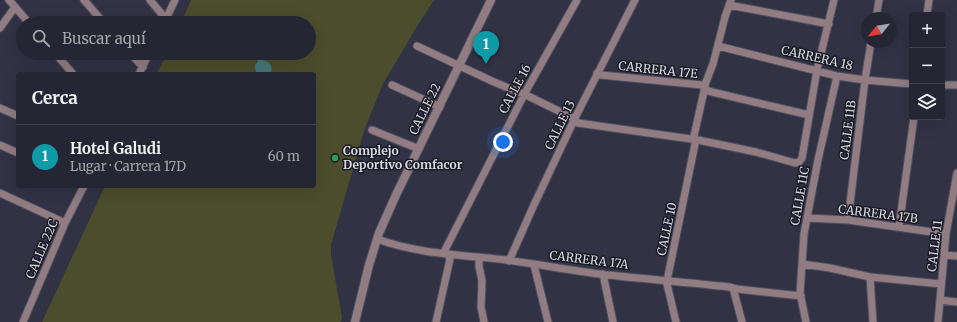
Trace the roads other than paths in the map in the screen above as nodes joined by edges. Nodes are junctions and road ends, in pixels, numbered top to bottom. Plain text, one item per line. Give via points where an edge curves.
1 (8, 0) edge
2 (84, 0) edge
3 (150, 0) edge
4 (175, 0) edge
5 (491, 0) edge
6 (577, 0) edge
7 (834, 0) edge
8 (879, 0) edge
9 (929, 0) edge
10 (633, 1) edge
11 (730, 2) edge
12 (15, 7) junction
13 (877, 12) edge
14 (927, 12) edge
15 (23, 16) edge
16 (98, 16) edge
17 (161, 16) edge
18 (167, 16) edge
19 (829, 24) junction
20 (0, 28) edge
21 (417, 46) dead end
22 (718, 46) junction
23 (870, 48) edge
24 (61, 60) edge
25 (135, 60) edge
26 (146, 60) edge
27 (460, 66) junction
28 (141, 70) edge
29 (817, 70) junction
30 (71, 72) edge
31 (597, 74) junction
32 (837, 76) junction
33 (865, 80) junction
34 (909, 84) edge
35 (945, 85) edge
36 (957, 85) edge
37 (392, 86) dead end
38 (705, 88) junction
39 (524, 94) junction
40 (440, 107) junction
41 (1, 110) edge
42 (16, 115) edge
43 (809, 115) junction
44 (574, 120) junction
45 (914, 120) edge
46 (372, 130) dead end
47 (695, 140) junction
48 (0, 145) edge
49 (419, 149) junction
50 (16, 152) edge
51 (957, 173) edge
52 (83, 188) edge
53 (0, 193) edge
54 (954, 212) edge
55 (807, 218) junction
56 (848, 220) junction
57 (65, 223) junction
58 (899, 227) junction
59 (946, 234) junction
60 (377, 239) junction
61 (447, 254) junction
62 (944, 255) junction
63 (957, 256) edge
64 (479, 258) junction
65 (509, 261) junction
66 (802, 264) junction
67 (534, 265) junction
68 (603, 274) junction
69 (870, 277) junction
70 (667, 280) junction
71 (941, 284) junction
72 (733, 288) junction
73 (800, 296) junction
74 (940, 300) junction
75 (957, 302) edge
76 (23, 322) edge
77 (355, 322) edge
78 (436, 322) edge
79 (484, 322) edge
80 (548, 322) edge
81 (613, 322) edge
82 (676, 322) edge
83 (742, 322) edge
84 (806, 322) edge
85 (873, 322) edge
86 (938, 322) edge

1 - 12 street
2 - 16 street
3 - 17 street
4 - 18 street
5 - 27 street, CALLE 22
6 - 39 street, CALLE 16
7 - 19 street, CALLE 11C
8 - 13 street
9 - 14 street
10 - 31 street, CALLE 13
11 - 19 street
11 - 22 street, CALLE 10
12 - 15 street
12 - 20 street
19 - 29 street, CALLE 11C
21 - 27 street
22 - 29 street, CARRERA 18
22 - 38 street, CALLE 10
23 - 33 street, CALLE 11B
24 - 30 street
25 - 28 street
26 - 28 street
27 - 39 street
27 - 40 street, CALLE 22
29 - 32 street, CARRERA 18
29 - 43 street, CALLE 11C
31 - 38 street, CARRERA 17E via 702,84
31 - 44 street, CALLE 13
32 - 33 street, CARRERA 18
32 - 55 street, CALLE 11C
33 - 34 street, CARRERA 18
33 - 56 street, CALLE 11B
35 - 36 street
37 - 40 street
38 - 43 street, CARRERA 17E via 708,91
38 - 47 street, CALLE 10
39 - 44 street
39 - 61 street, CALLE 16 via 445,250
40 - 49 street, CALLE 22
41 - 42 street
43 - 47 street, CALLE 11C via 802,158 796,163
44 - 47 street via 578,123
44 - 65 street, CALLE 13
45 - 58 street
46 - 49 street
47 - 70 street, CALLE 10
48 - 50 street
49 - 60 street, CALLE 22
51 - 54 street, CALLE 11
52 - 57 street, CALLE 22C
53 - 57 street
54 - 59 street, CALLE 11
55 - 56 street, CARRERA 17B
55 - 66 street, CALLE 11C
56 - 58 street, CARRERA 17B
57 - 76 street, CALLE 22C
58 - 59 street, CARRERA 17B
59 - 62 street, CALLE 11
60 - 61 street, CARRERA 17A via 422,251
60 - 77 street, CALLE 22
61 - 64 street, CARRERA 17A
61 - 78 street via 450,258
62 - 63 street
62 - 71 street, CALLE 11
64 - 65 street, CARRERA 17A
64 - 79 street
65 - 67 street, CARRERA 17A
66 - 69 street
66 - 73 street, CALLE 11C
67 - 68 street, CARRERA 17A
67 - 80 street
68 - 70 street, CARRERA 17A
68 - 81 street
69 - 71 street
69 - 85 street
70 - 72 street, CARRERA 17A
70 - 82 street, CALLE 10
71 - 74 street, CALLE 11
72 - 73 street, CARRERA 17A
72 - 83 street
73 - 84 street, CALLE 11C
74 - 75 street
74 - 86 street, CALLE 11

